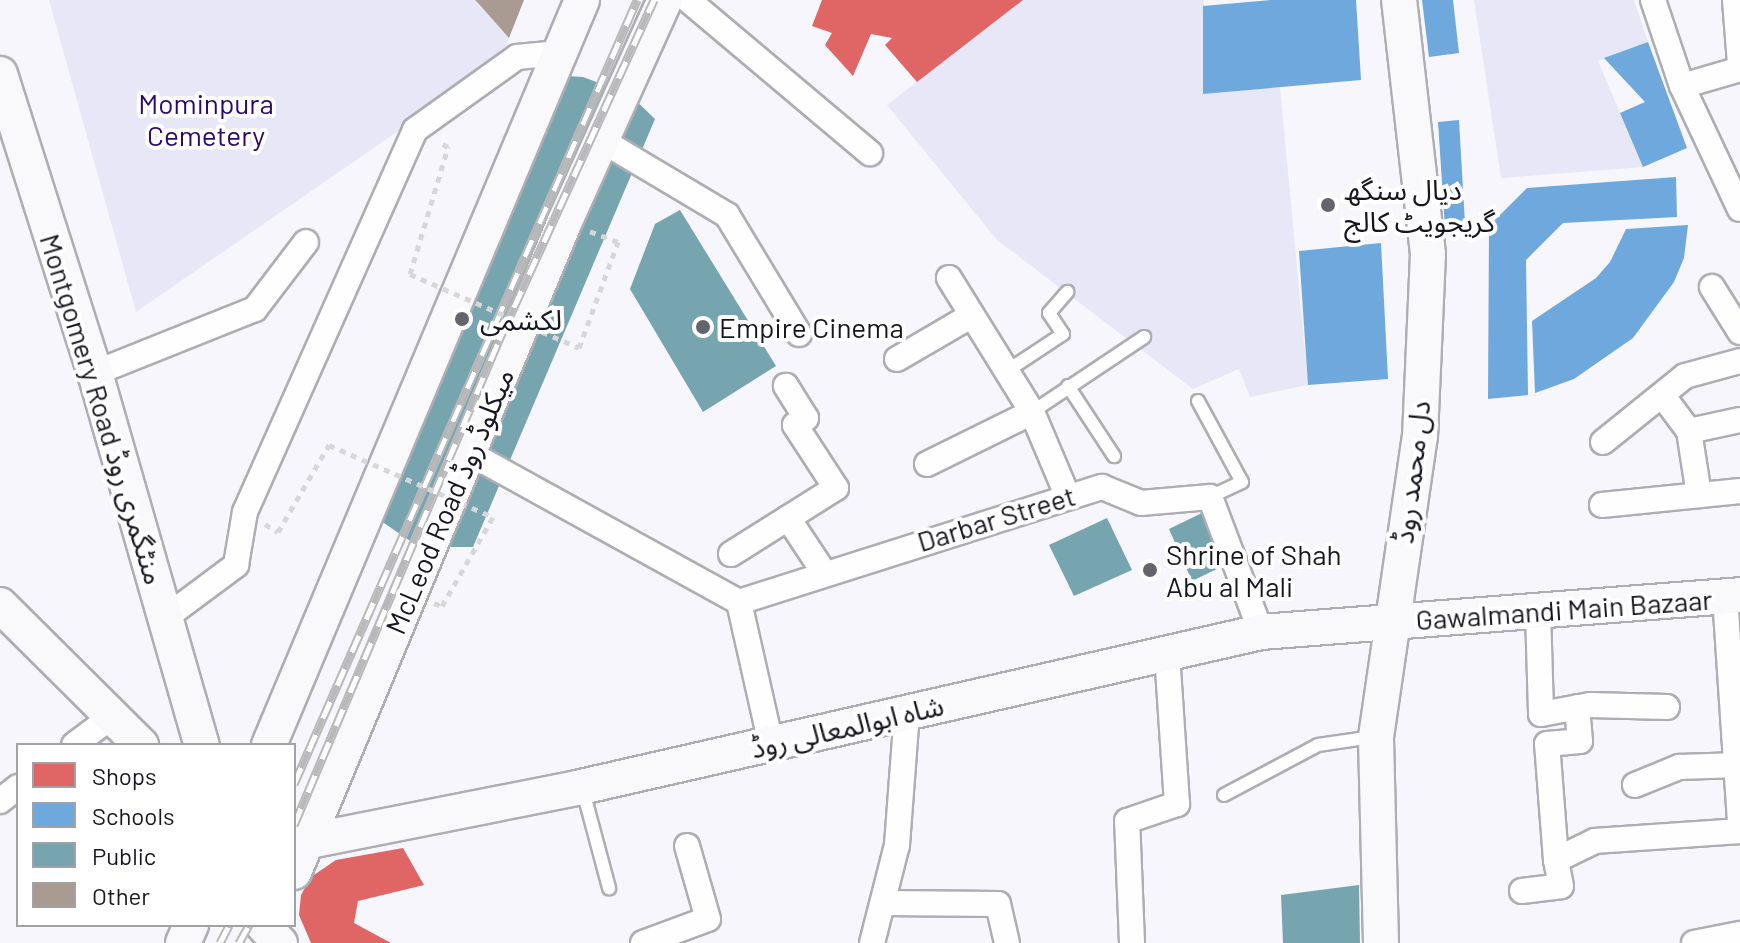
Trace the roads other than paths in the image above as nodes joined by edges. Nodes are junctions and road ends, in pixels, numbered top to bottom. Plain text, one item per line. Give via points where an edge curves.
1 (582, 0) edge
2 (665, 0) edge
3 (688, 0) edge
4 (1399, 0) edge
5 (1653, 0) edge
6 (1735, 0) edge
7 (559, 53) junction
8 (1740, 67) edge
9 (0, 74) edge
10 (1682, 86) junction
11 (601, 140) junction
12 (870, 153) dead end
13 (1740, 209) edge
14 (306, 242) dead end
15 (949, 278) dead end
16 (1712, 287) dead end
17 (1067, 292) dead end
18 (971, 316) junction
19 (1740, 332) edge
20 (799, 334) dead end
21 (1144, 337) dead end
22 (897, 359) dead end
23 (1740, 361) edge
24 (1007, 371) junction
25 (95, 373) junction
26 (786, 386) dead end
27 (1068, 386) junction
28 (1662, 395) junction
29 (1198, 401) dead end
30 (1032, 412) junction
31 (1740, 420) edge
32 (1689, 431) junction
33 (1603, 442) dead end
34 (471, 454) junction
35 (1114, 456) dead end
36 (927, 464) dead end
37 (1740, 491) edge
38 (1067, 495) junction
39 (1699, 495) junction
40 (1210, 497) junction
41 (1602, 505) dead end
42 (788, 518) junction
43 (731, 554) dead end
44 (825, 574) junction
45 (1732, 596) edge
46 (739, 602) junction
47 (0, 605) edge
48 (1538, 611) junction
49 (165, 618) junction
50 (1389, 623) junction
51 (1261, 632) junction
52 (1167, 653) junction
53 (1577, 707) junction
54 (1667, 707) dead end
55 (907, 712) junction
56 (114, 715) junction
57 (1376, 737) junction
58 (77, 743) edge
59 (139, 743) edge
60 (201, 743) edge
61 (270, 743) edge
62 (771, 744) junction
63 (1738, 766) edge
64 (1635, 785) dead end
65 (581, 787) junction
66 (16, 789) edge
67 (1224, 795) dead end
68 (0, 801) edge
69 (1740, 824) edge
70 (1740, 831) edge
71 (687, 846) dead end
72 (298, 854) edge
73 (1556, 860) junction
74 (609, 888) dead end
75 (1522, 891) dead end
76 (883, 903) junction
77 (1740, 934) edge
78 (1708, 942) edge
79 (643, 943) edge
80 (872, 943) edge
81 (1007, 943) edge
82 (1132, 943) edge
83 (1381, 943) edge

1 - 7 street
2 - 11 street, McLeod Road میکلوڈ روڈ
3 - 12 street
4 - 50 street, دل محمد روڈ via 1428,254 1420,437
5 - 10 street
6 - 8 street
7 - 49 street via 517,57 415,130 245,512 236,565
7 - 61 street
8 - 10 street
9 - 25 street, Montgomery Road منٹگمری روڈ
10 - 13 street
11 - 20 street via 727,215
11 - 34 street, McLeod Road میکلوڈ روڈ
14 - 25 street via 255,309
15 - 18 street
16 - 19 street
17 - 24 lane via 1049,313 1063,334
18 - 22 street
18 - 24 street
21 - 27 lane
23 - 28 street via 1685,376
24 - 30 street
25 - 49 street, Montgomery Road منٹگمری روڈ
26 - 42 street via 806,418 795,425 836,488
27 - 30 lane
27 - 35 lane
28 - 32 street
28 - 33 street
29 - 40 lane via 1242,482
30 - 36 street
30 - 38 street
31 - 32 street
32 - 39 street
34 - 46 street
34 - 72 street, McLeod Road میکلوڈ روڈ
37 - 39 street
38 - 40 street, Darbar Street via 1102,487 1141,503
38 - 44 street, Darbar Street
39 - 41 street
40 - 51 street
42 - 43 street
42 - 44 street
44 - 46 street, Darbar Street
45 - 48 street, Gawalmandi Main Bazaar
45 - 63 street
46 - 62 street
47 - 56 street
48 - 50 street, Gawalmandi Main Bazaar
48 - 53 street via 1541,714
49 - 60 street, Montgomery Road منٹگمری روڈ
50 - 51 street, شاہ ابوالمعالی روڈ
50 - 57 street, دل محمد روڈ
51 - 52 street, شاہ ابوالمعالی روڈ
52 - 55 street, شاہ ابوالمعالی روڈ
52 - 82 street via 1177,804 1127,821
53 - 54 street
53 - 73 street via 1580,741 1547,744
55 - 62 street, شاہ ابوالمعالی روڈ
55 - 76 street via 897,845
56 - 58 street
56 - 59 street
57 - 67 lane via 1318,745
57 - 83 street, دل محمد روڈ
62 - 65 street, شاہ ابوالمعالی روڈ
63 - 64 street via 1679,767
63 - 69 street
65 - 72 street, شاہ ابوالمعالی روڈ
65 - 74 lane
66 - 68 street
70 - 73 street via 1595,841
71 - 79 street via 708,919
73 - 75 street via 1561,886
76 - 80 street
76 - 81 street via 998,904
77 - 78 street

